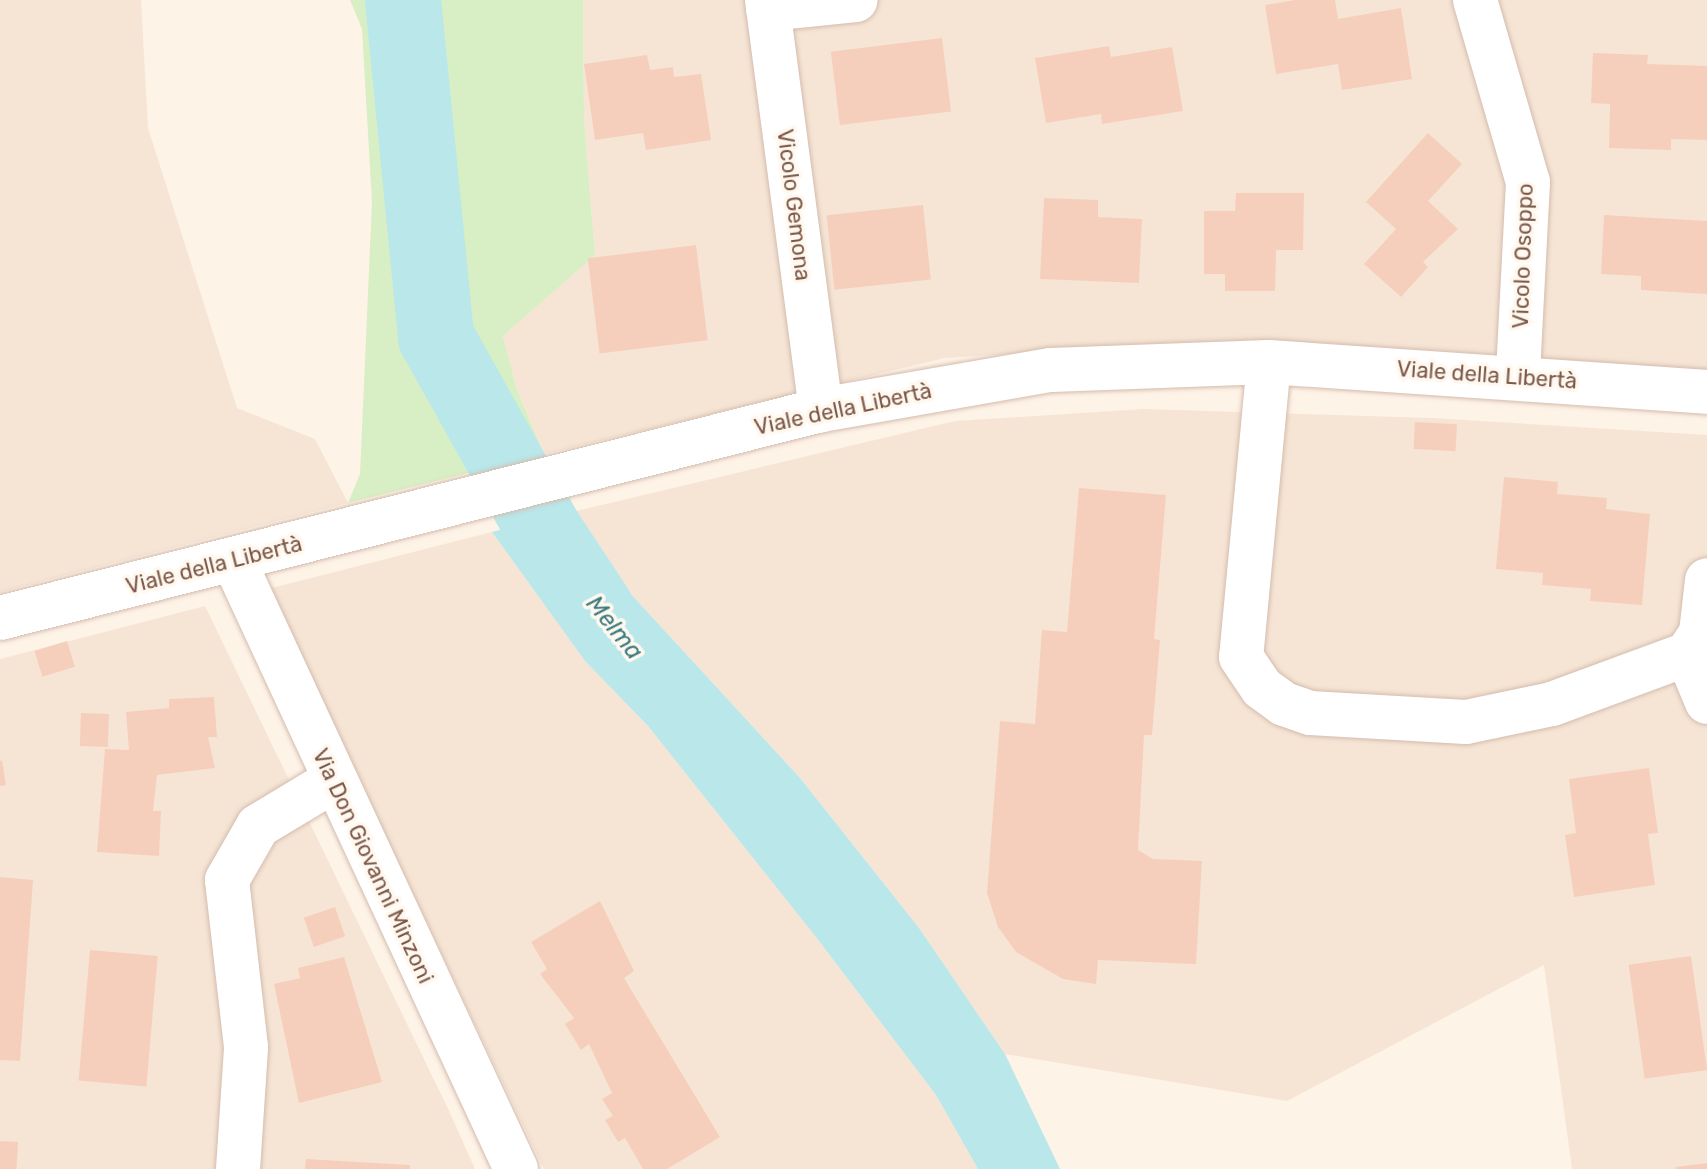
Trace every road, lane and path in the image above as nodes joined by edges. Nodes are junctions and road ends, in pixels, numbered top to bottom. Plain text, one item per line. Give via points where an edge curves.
1 (856, 0) edge
2 (1475, 0) edge
3 (768, 4) edge
4 (1269, 362) junction
5 (1518, 376) junction
6 (1707, 392) edge
7 (821, 410) junction
8 (234, 561) junction
9 (1707, 580) edge
10 (0, 618) edge
11 (1687, 654) junction
12 (1707, 702) edge
13 (333, 781) junction
14 (238, 1169) edge
15 (516, 1169) edge

1 - 3 street
2 - 5 street, Vicolo Osoppo via 1528,182
3 - 7 street, Vicolo Gemona
4 - 5 street, Viale della Libertà
4 - 7 street, Viale della Libertà via 1051,370
4 - 11 street via 1241,657 1262,688 1284,704 1310,713 1466,722 1552,704
5 - 6 street, Viale della Libertà
7 - 8 street, Viale della Libertà
8 - 10 street, Viale della Libertà
8 - 13 street, Via Don Giovanni Minzoni
9 - 11 street via 1701,633
11 - 12 street
13 - 14 street via 258,826 227,880 246,1047
13 - 15 street, Via Don Giovanni Minzoni

